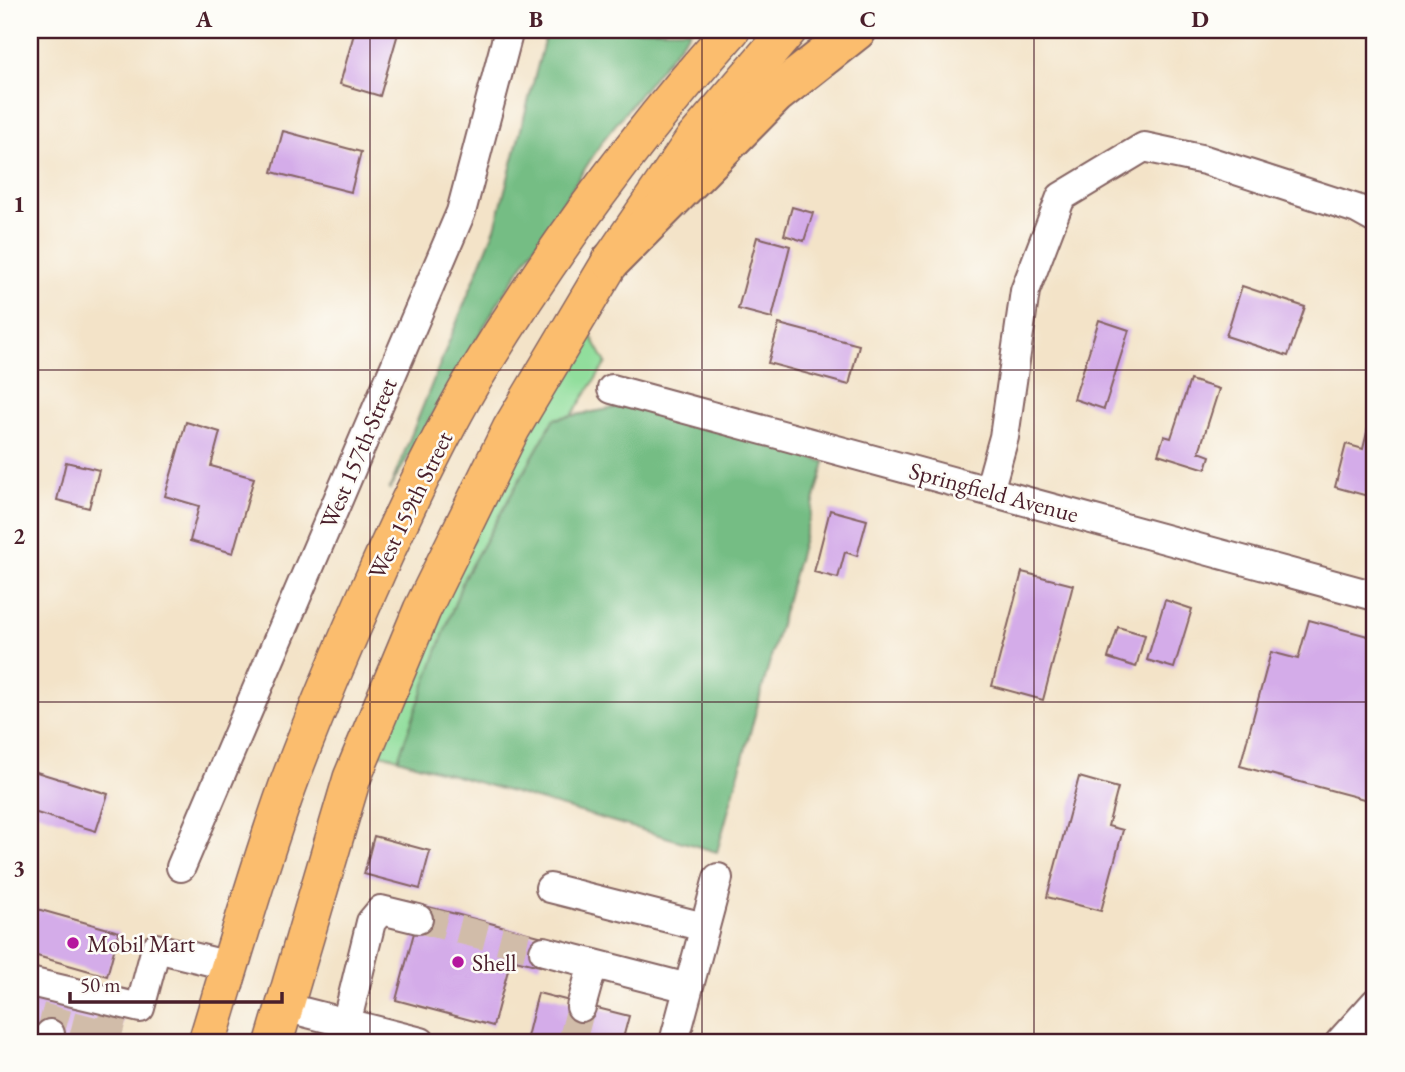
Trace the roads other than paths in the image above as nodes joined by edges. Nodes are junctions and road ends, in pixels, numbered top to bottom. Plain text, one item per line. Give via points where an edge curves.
1 (509, 30) edge
2 (732, 30) edge
3 (788, 30) edge
4 (857, 30) edge
5 (1375, 219) edge
6 (611, 261) junction
7 (612, 389) dead end
8 (989, 491) junction
9 (1375, 596) edge
10 (181, 867) dead end
11 (718, 878) dead end
12 (550, 888) dead end
13 (418, 919) tunnel mouth
14 (704, 927) junction
15 (544, 951) tunnel mouth
16 (593, 964) junction
17 (230, 966) junction
18 (30, 985) edge
19 (688, 988) junction
20 (1375, 1003) edge
21 (284, 1007) junction
22 (581, 1007) tunnel mouth
23 (345, 1033) edge
24 (410, 1041) edge
25 (207, 1042) edge
26 (274, 1042) edge
27 (674, 1042) edge
28 (1340, 1042) edge

1 - 10 street, West 157th Street via 461,212
2 - 17 main road, West 159th Street via 652,122 552,255 470,385 406,508 351,629 287,789
3 - 6 main road via 693,141
4 - 6 highway via 776,94
5 - 8 street via 1357,209 1205,160 1144,147 1061,197 1026,291 1004,437
6 - 21 main road via 511,429 422,610 352,778
7 - 8 street, Springfield Avenue
8 - 9 street, Springfield Avenue
11 - 14 street
12 - 14 street
13 - 23 street via 381,910 371,922
14 - 19 street
15 - 16 street
16 - 19 street
16 - 22 street
17 - 18 street via 156,948 140,1008 103,1007
17 - 25 main road, West 159th Street
19 - 27 street
20 - 28 street
21 - 23 street
21 - 26 main road
23 - 24 street

